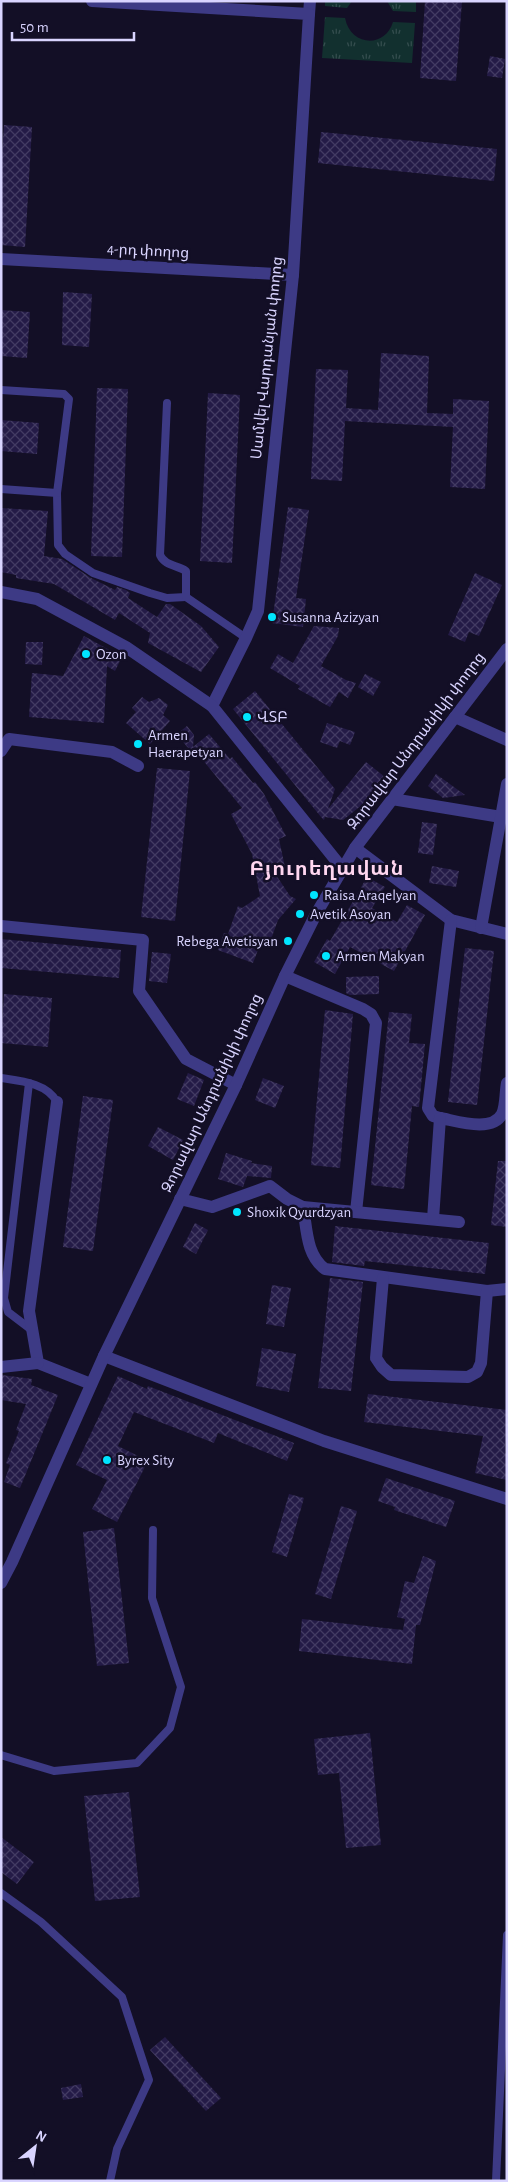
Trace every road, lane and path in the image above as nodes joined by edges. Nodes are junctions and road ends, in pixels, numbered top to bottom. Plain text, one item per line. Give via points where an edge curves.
1 (92, 1) edge
2 (111, 2) edge
3 (309, 8) edge
4 (1, 259) edge
5 (293, 275) junction
6 (1, 390) edge
7 (167, 403) dead end
8 (1, 489) edge
9 (57, 494) junction
10 (1, 592) edge
11 (186, 597) junction
12 (246, 638) junction
13 (507, 649) edge
14 (212, 706) junction
15 (455, 716) junction
16 (507, 740) edge
17 (1, 751) edge
18 (138, 766) dead end
19 (507, 784) edge
20 (392, 799) junction
21 (501, 817) junction
22 (355, 848) junction
23 (342, 868) junction
24 (452, 920) junction
25 (1, 926) edge
26 (481, 928) junction
27 (507, 934) edge
28 (285, 976) junction
29 (1, 1078) edge
30 (29, 1083) junction
31 (507, 1084) edge
32 (236, 1085) junction
33 (57, 1102) joint
34 (440, 1118) junction
35 (180, 1199) junction
36 (303, 1207) junction
37 (356, 1212) junction
38 (434, 1219) junction
39 (460, 1222) dead end
40 (383, 1278) junction
41 (507, 1289) edge
42 (486, 1291) junction
43 (33, 1331) junction
44 (104, 1356) junction
45 (38, 1363) junction
46 (1, 1367) edge
47 (91, 1384) junction
48 (507, 1500) edge
49 (153, 1530) dead end
50 (1, 1583) edge
51 (1, 1754) edge
52 (1, 1893) edge
53 (507, 1935) edge
54 (110, 2181) edge
55 (496, 2181) edge

1 - 2 street
2 - 3 street
3 - 5 street, Սամվել Վարդանյան փողոց
4 - 5 street, 4-րդ փողոց
5 - 12 street, Սամվել Վարդանյան փողոց via 258,611
6 - 9 lane via 64,394 69,399
7 - 11 lane via 160,555 162,560 186,571
8 - 9 lane
9 - 11 lane via 58,545 65,554 93,572 119,583 168,598
10 - 14 street via 37,599 110,638
11 - 12 lane
12 - 14 street, Սամվել Վարդանյան փողոց
13 - 15 street, Զորավար Անդրանիկի փողոց
14 - 23 street
15 - 16 street
15 - 20 street, Զորավար Անդրանիկի փողոց
17 - 18 street via 9,739 112,752
19 - 21 street
20 - 21 street
20 - 22 street, Զորավար Անդրանիկի փողոց
21 - 26 street
22 - 23 street, Զորավար Անդրանիկի փողոց
22 - 24 street
23 - 28 street, Զորավար Անդրանիկի փողոց
24 - 26 street
24 - 34 street via 428,1108 433,1116
25 - 32 street via 143,940 139,991 186,1059
26 - 27 street
28 - 32 street, Զորավար Անդրանիկի փողոց
28 - 37 street via 363,1009 376,1023
29 - 30 lane
30 - 33 lane via 53,1094
30 - 43 lane via 4,1298 8,1312
31 - 34 street via 502,1113 496,1122 487,1125
32 - 35 street, Զորավար Անդրանիկի փողոց
33 - 43 street via 29,1311
34 - 38 street
35 - 36 street via 212,1207 270,1186
35 - 44 street, Զորավար Անդրանիկի փողոց
36 - 37 street
36 - 40 street via 308,1240 317,1263 325,1269
37 - 38 street
38 - 39 street
40 - 42 street
40 - 42 street via 376,1358 391,1375 468,1377 477,1372 481,1363
41 - 42 street
43 - 45 street
44 - 47 street, Զորավար Անդրանիկի փողոց
44 - 48 street via 324,1441
45 - 46 street
45 - 47 street
47 - 50 street, Զորավար Անդրանիկի փողոց
49 - 51 lane via 152,1598 181,1687 170,1728 137,1763 54,1771
52 - 54 lane via 41,1922 122,1997 149,2080 117,2149
53 - 55 lane

